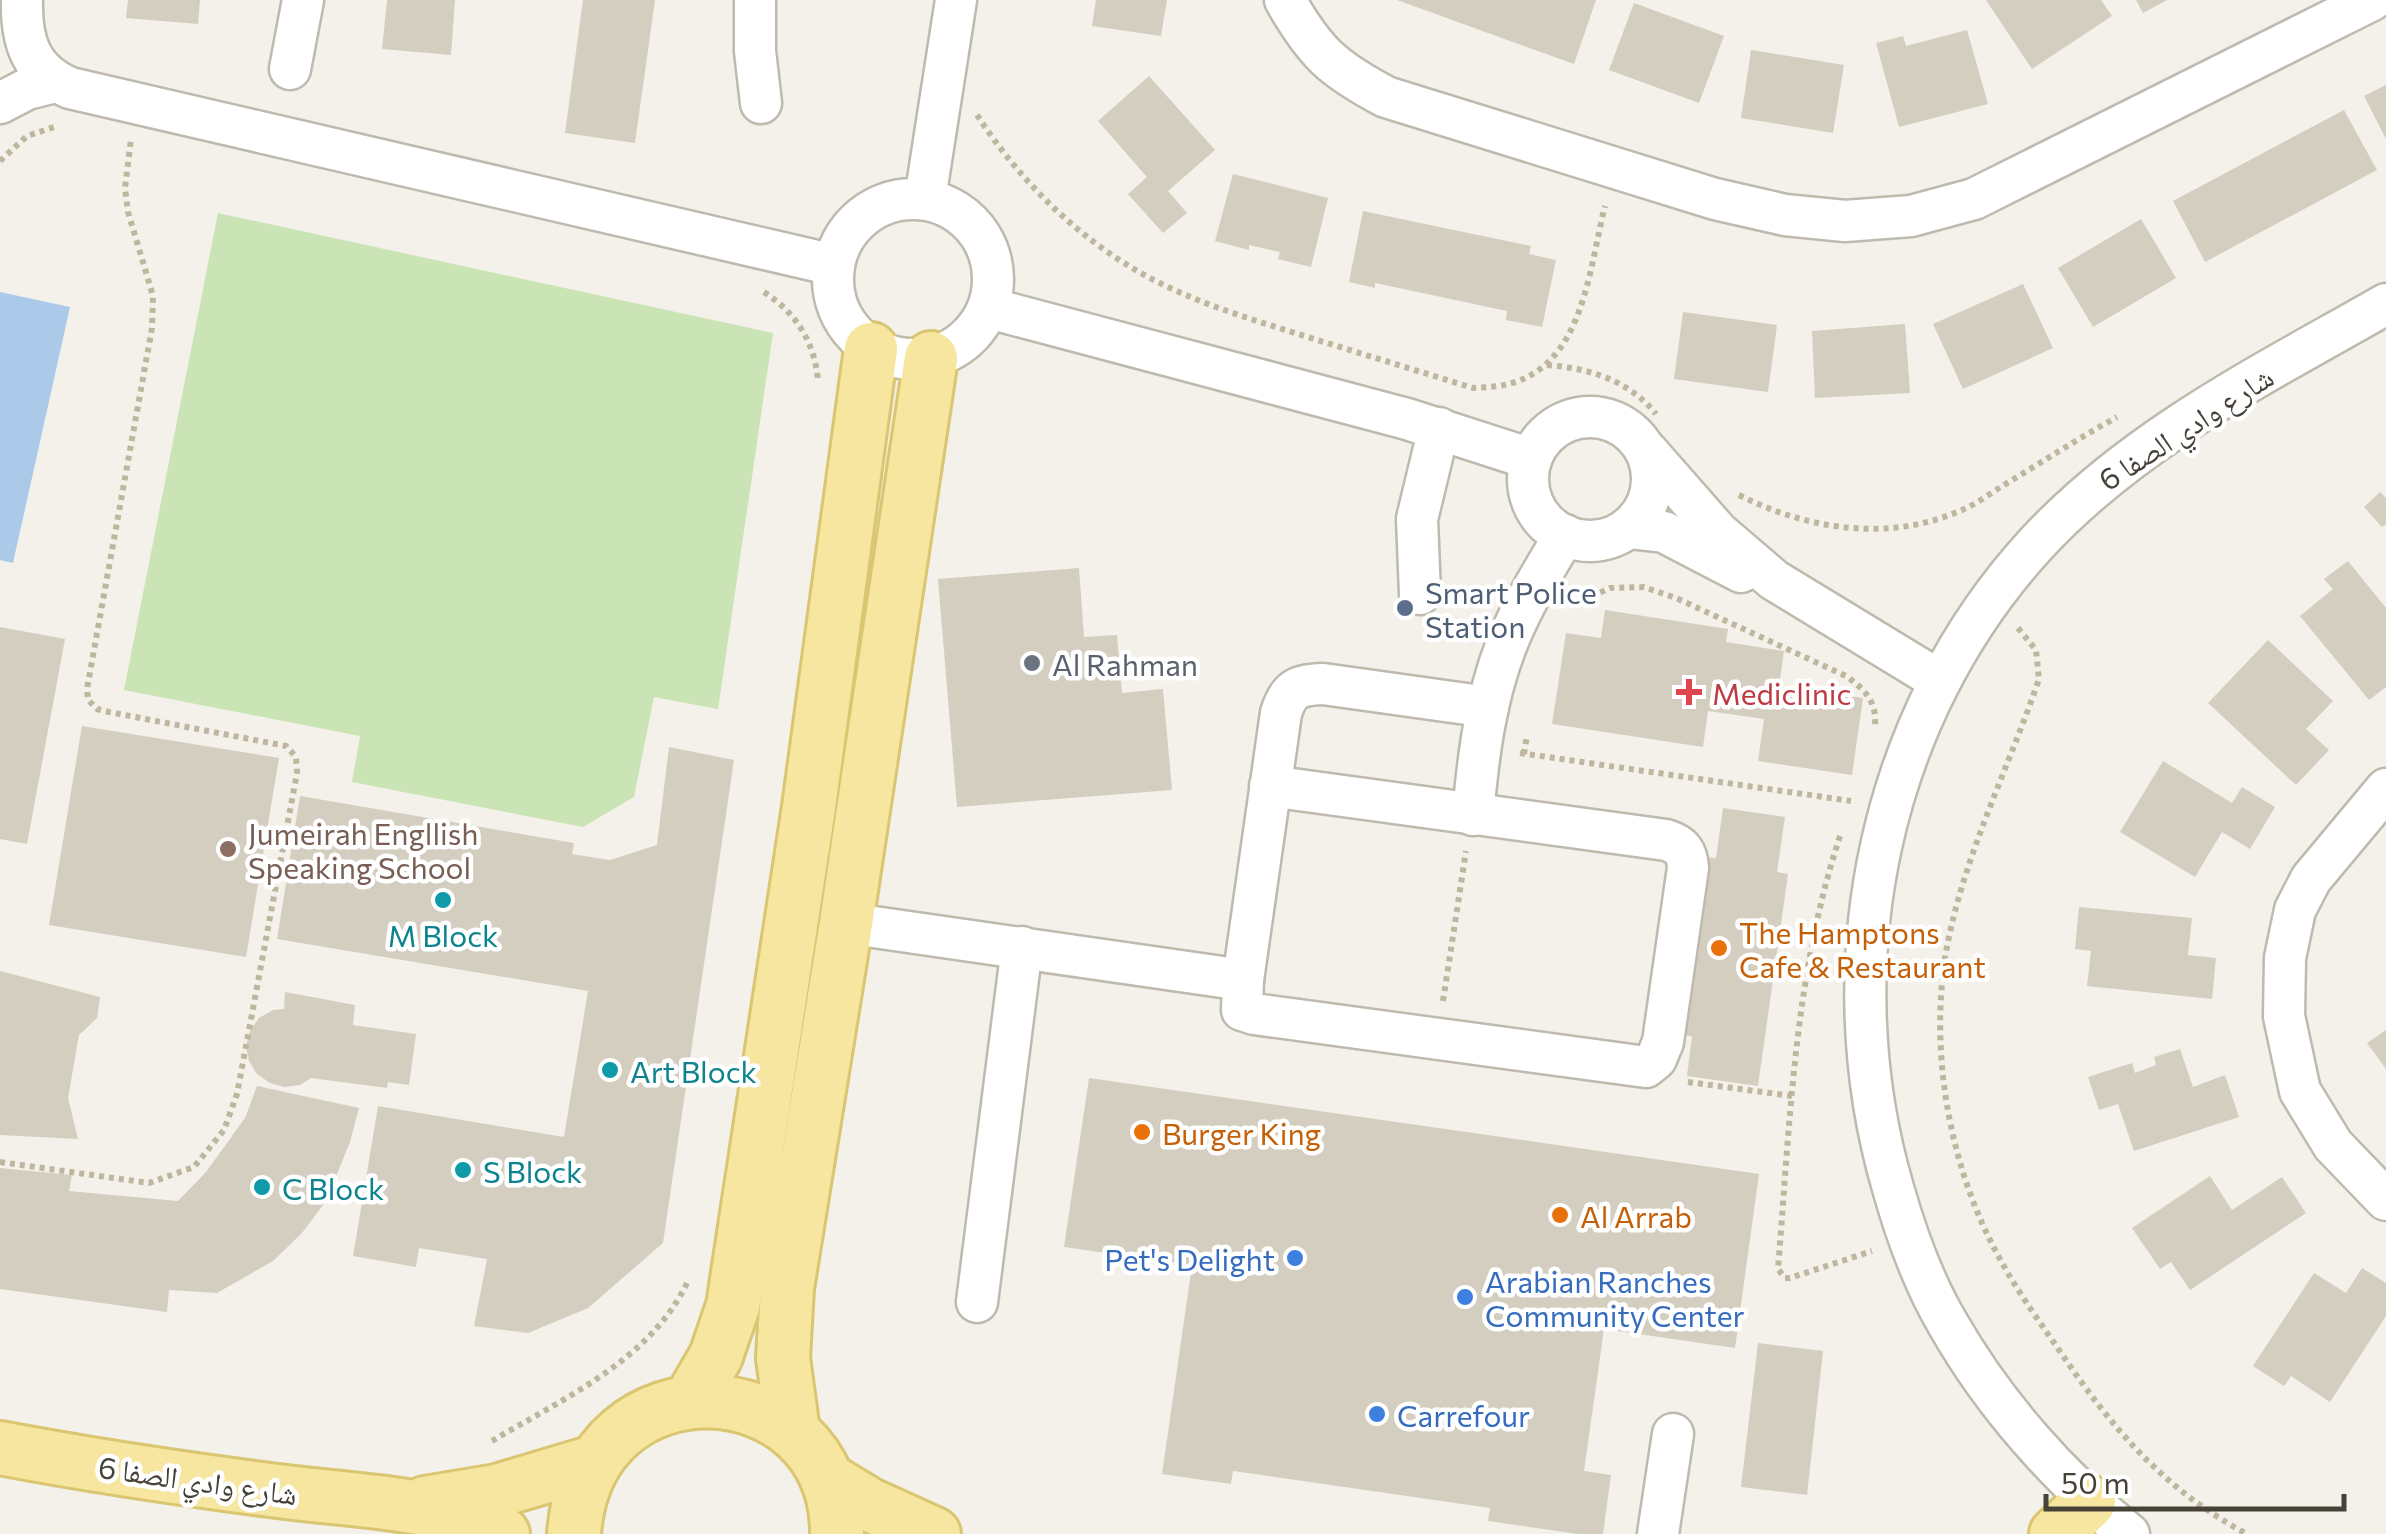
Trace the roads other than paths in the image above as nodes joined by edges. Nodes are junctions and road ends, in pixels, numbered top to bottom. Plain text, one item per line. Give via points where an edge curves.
1 (22, 0) edge
2 (303, 0) edge
3 (755, 0) edge
4 (956, 0) edge
5 (1285, 0) edge
6 (2372, 0) edge
7 (290, 68) dead end
8 (56, 82) junction
9 (0, 103) edge
10 (761, 103) dead end
11 (925, 199) junction
12 (834, 265) junction
13 (2386, 304) edge
14 (990, 308) junction
15 (871, 348) junction
16 (931, 358) junction
17 (1423, 423) junction
18 (1656, 438) junction
19 (1531, 458) junction
20 (1629, 528) junction
21 (1565, 536) junction
22 (1774, 580) junction
23 (1420, 594) dead end
24 (1940, 681) junction
25 (1488, 707) junction
26 (1270, 786) junction
27 (2386, 789) edge
28 (1472, 815) junction
29 (846, 923) junction
30 (1022, 948) junction
31 (1243, 980) junction
32 (2386, 1200) edge
33 (978, 1302) dead end
34 (690, 1401) junction
35 (792, 1432) junction
36 (1673, 1434) dead end
37 (0, 1448) edge
38 (594, 1462) junction
39 (827, 1478) junction
40 (398, 1506) junction
41 (2091, 1523) edge
42 (502, 1534) edge
43 (574, 1534) edge
44 (837, 1534) edge
45 (934, 1534) edge
46 (1658, 1534) edge

1 - 8 street via 24,42
2 - 7 street
3 - 10 street
4 - 11 street
5 - 6 street via 1307,40 1343,74 1386,97 1715,199 1785,216 1845,220 1911,216 1974,199
8 - 9 street
8 - 12 street via 128,126
11 - 12 street via 900,200 856,222
11 - 14 street via 952,208 990,252
12 - 15 street via 840,313
13 - 24 street, شارع وادي الصفا 6 via 2199,410 2083,496 1989,604
14 - 16 street via 956,348
14 - 17 street
15 - 16 street via 910,360
15 - 34 main road via 732,1306 716,1356
16 - 29 main road
17 - 19 street
17 - 23 street
18 - 19 street via 1584,417 1552,430
18 - 20 street via 1649,499
18 - 22 street via 1705,518
19 - 21 street via 1530,494 1538,512
20 - 21 street via 1598,540
20 - 22 street via 1664,532 1740,572
21 - 25 street via 1505,648
22 - 24 street
24 - 41 street, شارع وادي الصفا 6 via 1910,747 1872,887 1864,1032 1877,1133 1908,1239 1947,1324
25 - 26 street via 1299,685 1281,713
25 - 28 street
26 - 28 street
26 - 31 street
27 - 32 street via 2312,878 2296,910 2285,958 2284,1016 2300,1091 2334,1145
28 - 31 street via 1679,844 1688,868 1656,1059 1646,1066 1246,1012 1240,1006
29 - 30 street
29 - 35 main road via 784,1312
30 - 31 street
30 - 33 street
34 - 35 main road via 744,1406
34 - 38 main road via 645,1415
35 - 39 main road
36 - 46 street
37 - 40 main road, شارع وادي الصفا 6
38 - 40 main road, شارع وادي الصفا 6 via 498,1491
38 - 43 main road
39 - 44 main road
39 - 45 main road
40 - 42 main road, شارع وادي الصفا 6

